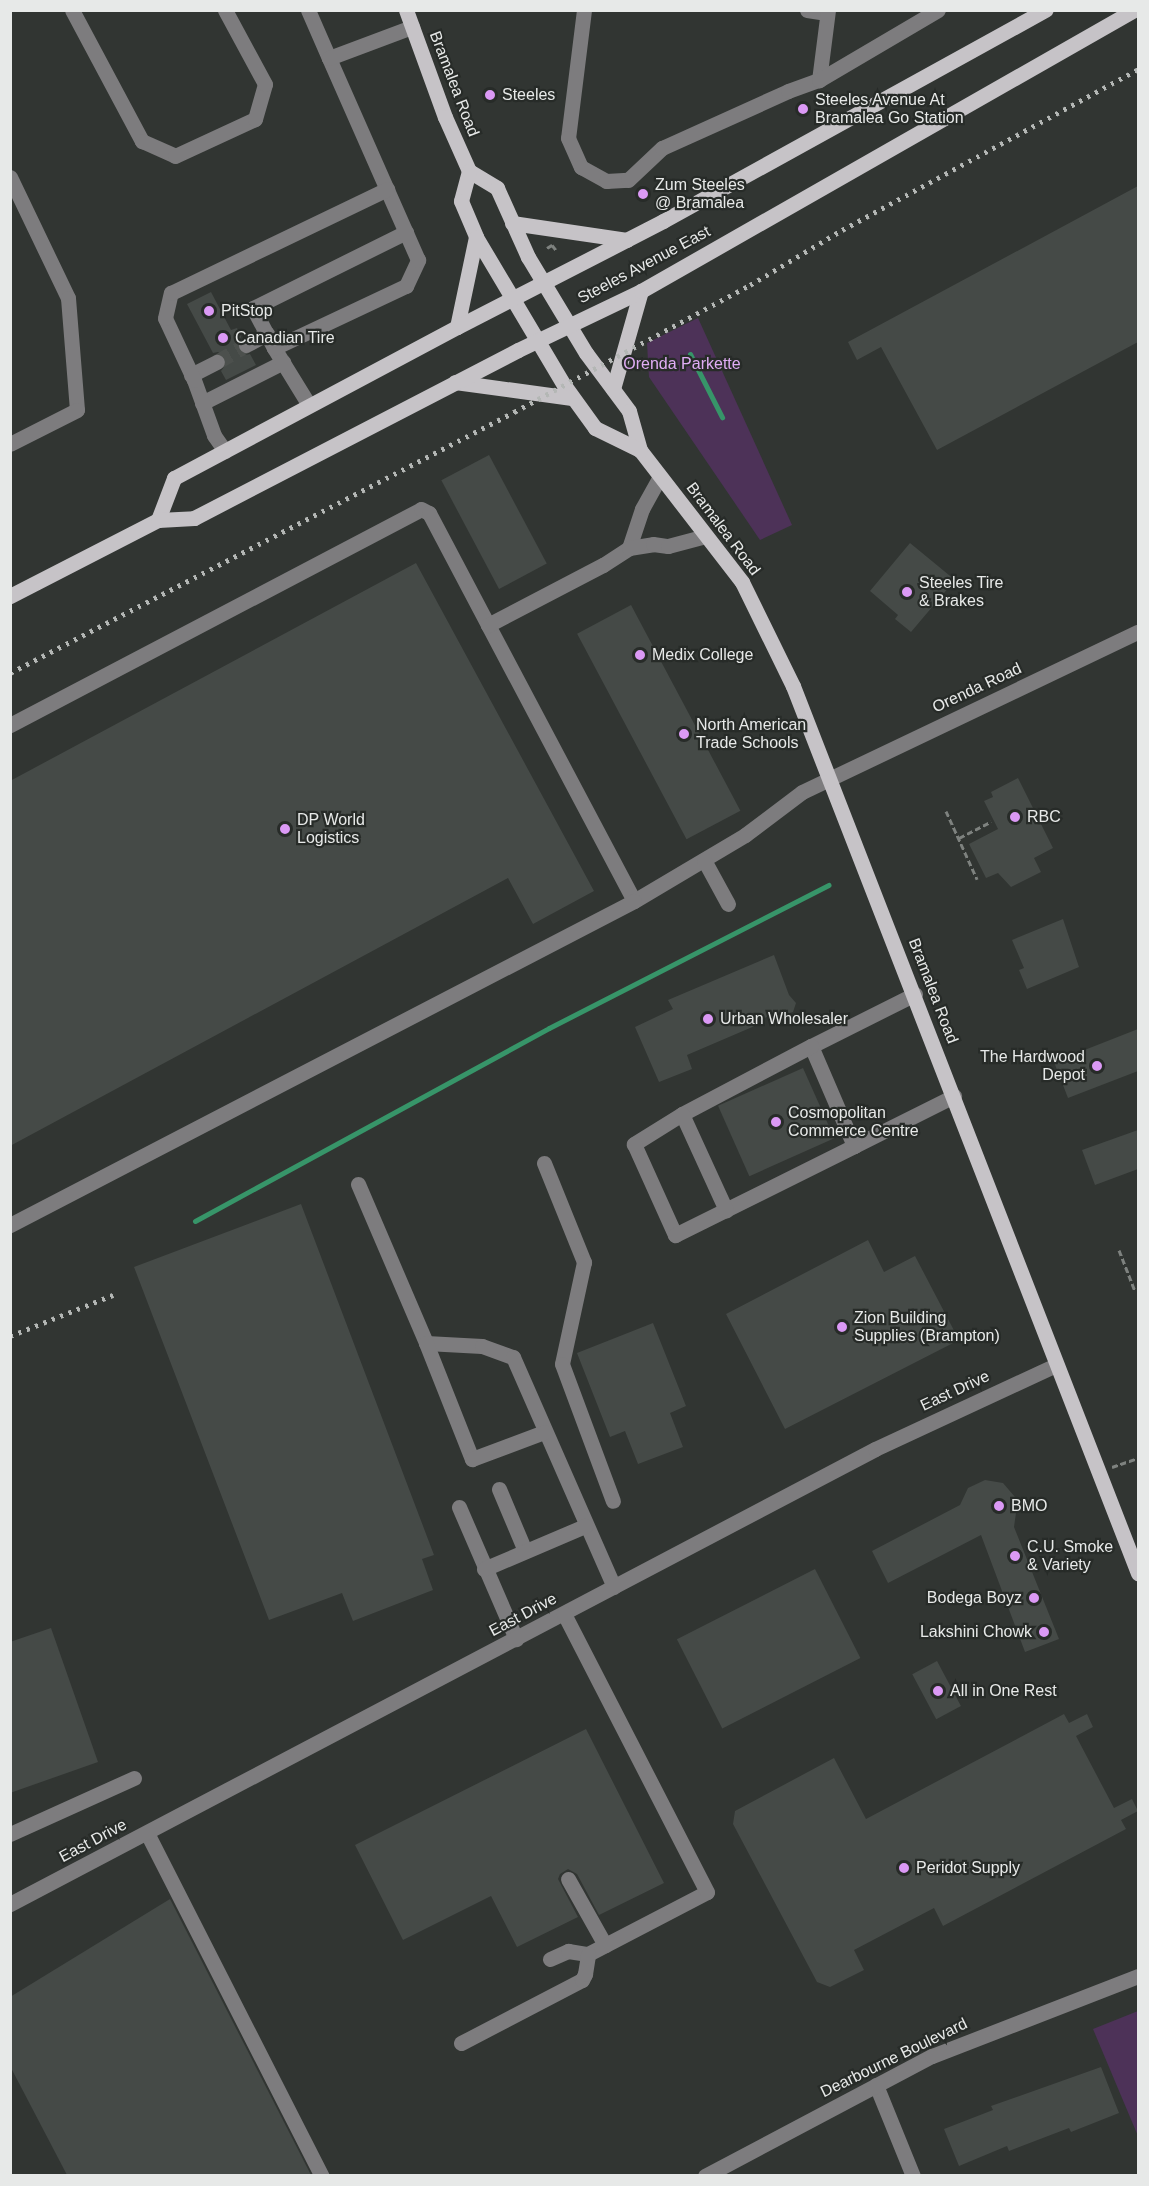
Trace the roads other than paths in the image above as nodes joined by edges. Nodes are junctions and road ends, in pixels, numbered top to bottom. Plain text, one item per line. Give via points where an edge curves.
1 (72, 10) edge
2 (225, 10) edge
3 (308, 10) edge
4 (406, 10) edge
5 (584, 10) edge
6 (807, 10) edge
7 (938, 10) edge
8 (1046, 10) edge
9 (1134, 10) edge
10 (827, 12) edge
11 (412, 27) junction
12 (329, 58) junction
13 (819, 80) junction
14 (469, 171) junction
15 (10, 177) edge
16 (387, 189) junction
17 (512, 223) junction
18 (406, 232) junction
19 (476, 237) junction
20 (627, 240) junction
21 (544, 284) junction
22 (641, 291) junction
23 (513, 298) junction
24 (569, 325) junction
25 (457, 327) junction
26 (538, 340) junction
27 (271, 341) junction
28 (246, 345) tunnel mouth
29 (217, 362) tunnel mouth
30 (283, 362) junction
31 (191, 375) junction
32 (455, 382) junction
33 (613, 389) junction
34 (572, 398) junction
35 (202, 403) junction
36 (309, 405) junction
37 (10, 444) edge
38 (640, 450) junction
39 (225, 451) junction
40 (660, 477) junction
41 (158, 520) junction
42 (706, 536) junction
43 (629, 548) junction
44 (10, 596) edge
45 (488, 625) junction
46 (1138, 632) edge
47 (10, 725) edge
48 (831, 778) junction
49 (704, 860) junction
50 (634, 901) junction
51 (728, 904) dead end
52 (915, 994) junction
53 (811, 1046) junction
54 (954, 1096) junction
55 (682, 1114) junction
56 (854, 1146) junction
57 (544, 1163) dead end
58 (358, 1184) dead end
59 (726, 1210) junction
60 (10, 1225) edge
61 (426, 1343) junction
62 (1056, 1365) junction
63 (544, 1432) junction
64 (499, 1489) dead end
65 (613, 1501) dead end
66 (459, 1507) dead end
67 (585, 1526) junction
68 (525, 1551) junction
69 (484, 1569) junction
70 (1138, 1573) edge
71 (614, 1587) junction
72 (564, 1614) junction
73 (516, 1639) junction
74 (134, 1778) dead end
75 (147, 1833) junction
76 (10, 1834) edge
77 (568, 1879) dead end
78 (10, 1904) edge
79 (605, 1945) junction
80 (588, 1954) junction
81 (550, 1959) dead end
82 (1138, 1976) edge
83 (461, 2043) dead end
84 (876, 2085) junction
85 (322, 2175) edge
86 (705, 2175) edge
87 (913, 2175) edge

1 - 2 street via 142,141 175,156 255,119 265,84
3 - 12 street
4 - 11 main road, Bramalea Road
5 - 13 street via 568,138 580,167 606,181 628,180 662,147
6 - 10 street
7 - 13 street
8 - 20 main road, Steeles Avenue East
9 - 22 main road, Steeles Avenue East
10 - 13 street
11 - 12 street
11 - 14 main road, Bramalea Road
12 - 16 street
14 - 17 main road, Bramalea Road via 497,188
14 - 19 main road, Bramalea Road via 461,201
15 - 37 street via 68,298 77,410
16 - 18 street
16 - 31 street via 171,293 165,318
17 - 20 main road
17 - 21 main road, Bramalea Road
18 - 27 street via 418,260 406,286
18 - 27 street via 253,308
19 - 23 main road, Bramalea Road
19 - 25 main road
20 - 21 main road, Steeles Avenue East
21 - 23 main road, Steeles Avenue East
21 - 24 main road, Bramalea Road
22 - 24 main road, Steeles Avenue East
22 - 33 main road
23 - 25 main road, Steeles Avenue East
23 - 26 main road, Bramalea Road
24 - 26 main road, Steeles Avenue East
24 - 33 main road, Bramalea Road
25 - 36 main road, Steeles Avenue East
26 - 32 main road, Steeles Avenue East
26 - 34 main road, Bramalea Road
27 - 28 street
27 - 30 street
29 - 31 street
30 - 35 street
30 - 36 street
31 - 35 street
32 - 34 main road
32 - 41 main road, Steeles Avenue East via 194,518
33 - 38 main road, Bramalea Road via 629,411
34 - 38 main road, Bramalea Road via 595,428
35 - 39 street via 214,435
36 - 39 main road, Steeles Avenue East
38 - 40 main road, Bramalea Road
39 - 41 main road, Steeles Avenue East via 174,478
40 - 42 main road, Bramalea Road
40 - 43 street via 642,509
41 - 44 main road, Steeles Avenue East
42 - 43 street via 668,546
42 - 48 main road, Bramalea Road via 750,595
43 - 45 street
45 - 47 street via 429,513 421,509
45 - 50 street
46 - 48 street, Orenda Road
48 - 49 street, Orenda Road via 802,792
48 - 52 main road, Bramalea Road
49 - 50 street, Orenda Road
49 - 51 street
50 - 60 street, Orenda Road
52 - 53 street
52 - 54 main road, Bramalea Road
53 - 55 street
53 - 56 street
54 - 56 street
54 - 62 main road, Bramalea Road
55 - 59 street
55 - 59 street via 634,1144 675,1236
56 - 59 street
57 - 65 street via 584,1262 562,1364
58 - 61 street
61 - 63 street via 483,1346 513,1357
61 - 63 street via 472,1460
62 - 70 main road, Bramalea Road
62 - 71 street, East Drive via 875,1449
63 - 67 street
64 - 68 street
66 - 69 street
67 - 68 street
67 - 71 street
68 - 69 street
69 - 73 street
71 - 72 street, East Drive
72 - 73 street, East Drive
72 - 79 street via 708,1892
73 - 75 street, East Drive
74 - 76 street
75 - 78 street, East Drive
75 - 85 street
77 - 79 street
79 - 80 street
80 - 81 street via 568,1951
80 - 83 street via 582,1980
82 - 84 street, Dearbourne Boulevard via 978,2037
84 - 86 street, Dearbourne Boulevard
84 - 87 street

